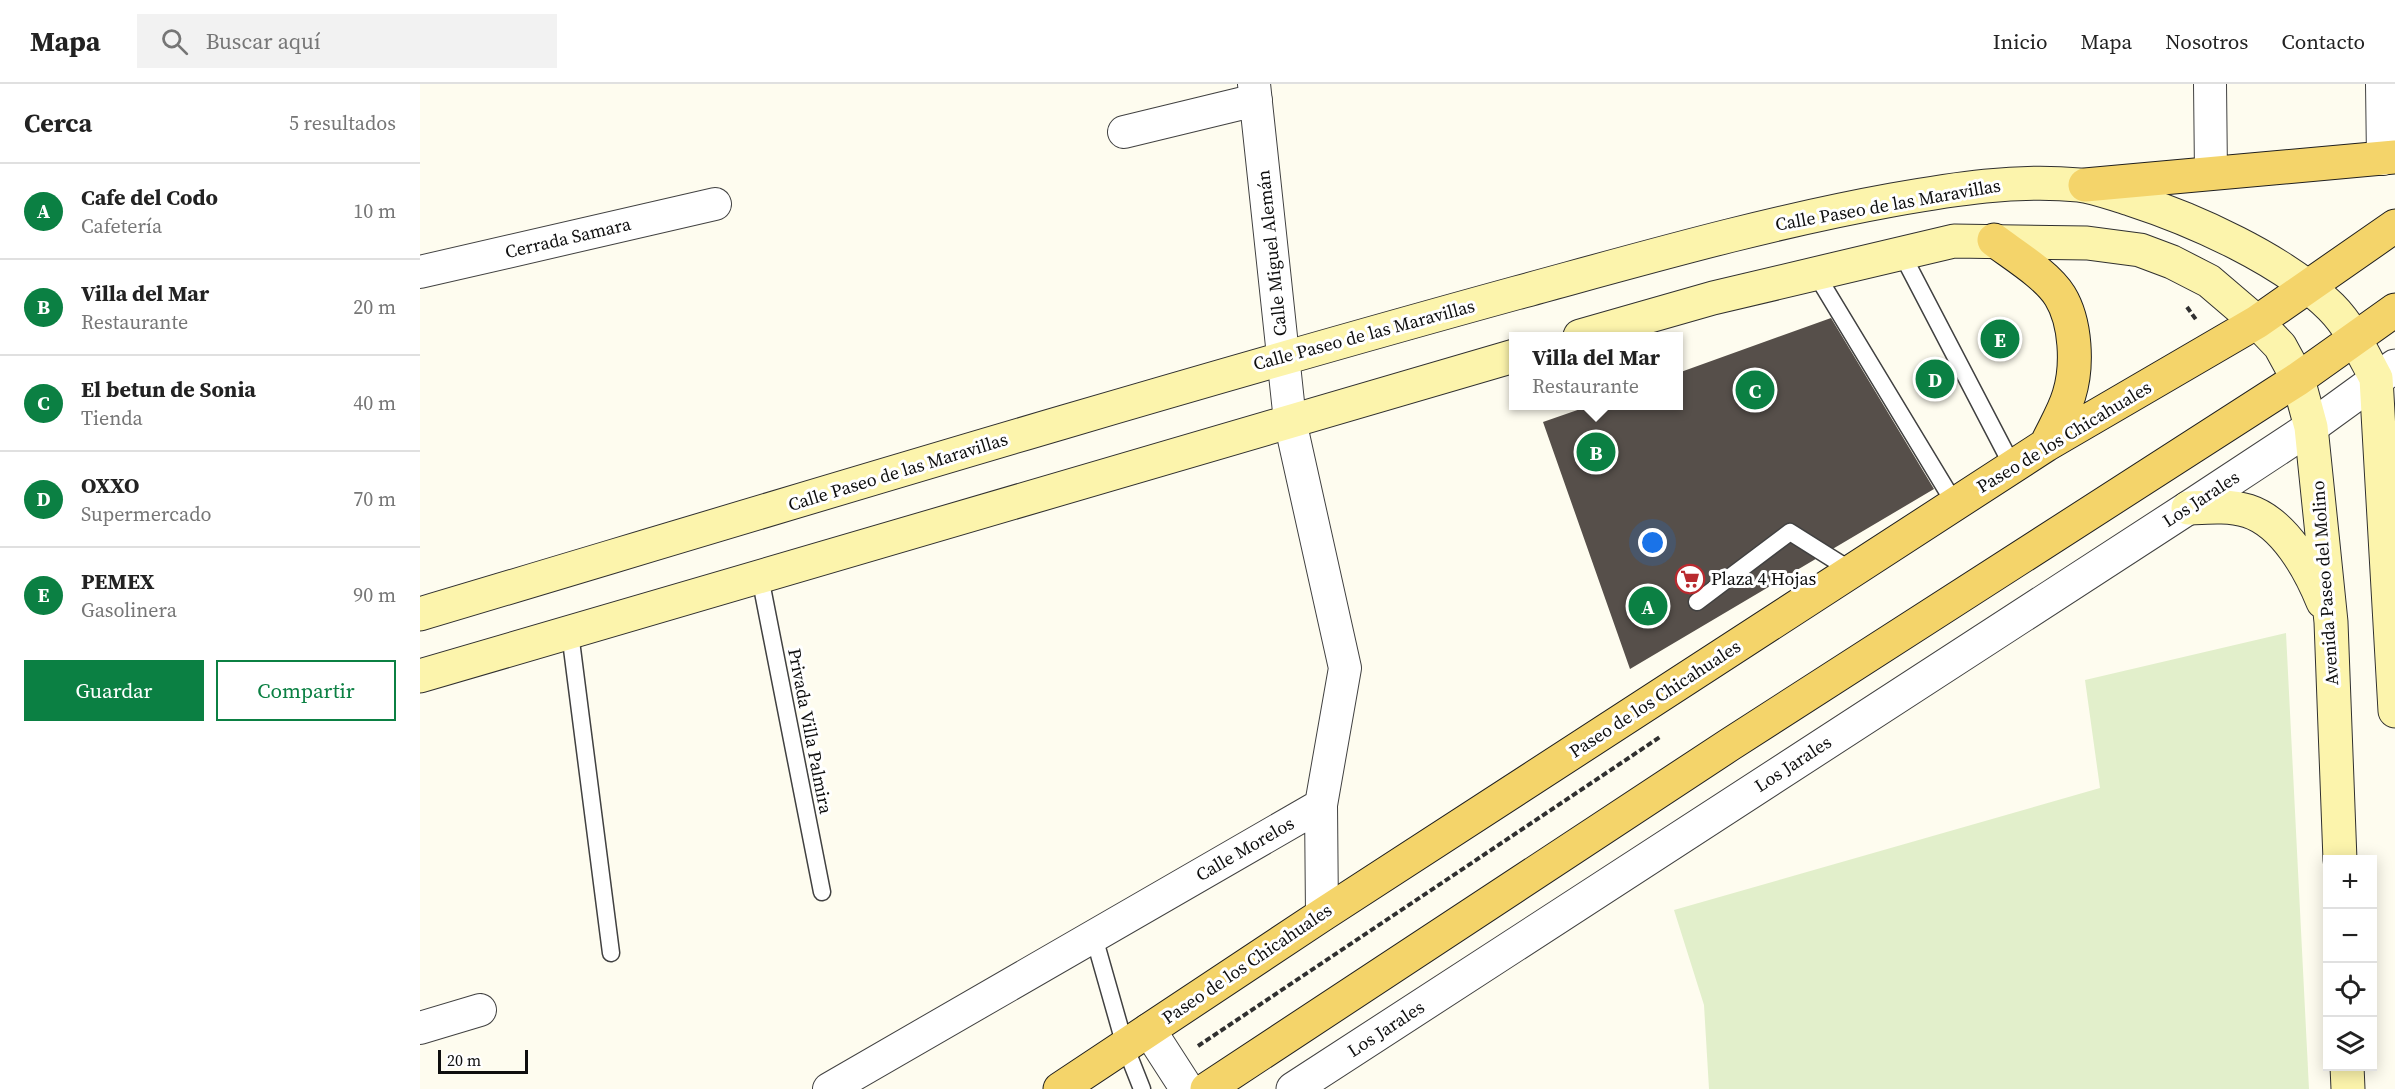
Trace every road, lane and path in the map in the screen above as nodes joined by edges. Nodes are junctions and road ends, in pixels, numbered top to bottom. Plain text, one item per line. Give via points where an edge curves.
1 (2210, 84) edge
2 (2382, 84) edge
3 (1255, 92) edge
4 (1124, 132) dead end
5 (2389, 158) edge
6 (2211, 173) junction
7 (2085, 185) junction
8 (715, 204) dead end
9 (2395, 226) edge
10 (1994, 240) junction
11 (1902, 254) junction
12 (420, 272) edge
13 (1816, 274) junction
14 (2307, 287) junction
15 (2395, 310) edge
16 (2257, 322) junction
17 (1594, 332) edge
18 (2355, 339) junction
19 (1282, 357) junction
20 (1509, 357) edge
21 (2386, 372) edge
22 (2298, 379) junction
23 (1290, 421) junction
24 (2302, 432) junction
25 (2046, 445) junction
26 (2013, 467) junction
27 (1955, 504) junction
28 (2188, 508) junction
29 (1851, 571) junction
30 (760, 577) junction
31 (1697, 602) dead end
32 (420, 614) edge
33 (2331, 622) junction
34 (570, 633) junction
35 (420, 676) edge
36 (2395, 711) edge
37 (1667, 732) dead end
38 (1321, 805) junction
39 (2340, 855) edge
40 (822, 892) dead end
41 (1322, 915) junction
42 (1094, 937) junction
43 (611, 953) dead end
44 (480, 1010) dead end
45 (420, 1028) edge
46 (1137, 1038) junction
47 (2347, 1071) edge
48 (1179, 1076) edge
49 (829, 1089) edge
50 (1060, 1089) edge
51 (1142, 1089) edge
52 (1207, 1089) edge
53 (1293, 1089) edge
54 (2348, 1089) edge

1 - 6 street
2 - 5 street
3 - 4 street
3 - 19 street, Calle Miguel Alemán
5 - 6 main road
6 - 7 main road
7 - 14 main road, Calle Paseo de las Maravillas via 2212,230
7 - 19 main road, Calle Paseo de las Maravillas via 2013,183 1822,213
8 - 12 street, Cerrada Samara
9 - 14 main road, Paseo de los Chicahuales
10 - 11 main road via 1954,241
10 - 16 main road via 2087,243 2140,250 2209,281
10 - 25 main road via 2060,296 2069,319 2075,352 2070,394
11 - 13 main road
11 - 26 lane
13 - 17 main road
13 - 27 lane
14 - 16 main road, Paseo de los Chicahuales
14 - 18 main road via 2333,309
15 - 18 main road
16 - 22 main road, Avenida Paseo del Molino via 2280,346
16 - 25 main road, Paseo de los Chicahuales
18 - 21 main road
18 - 22 main road
19 - 23 street, Calle Miguel Alemán
19 - 32 main road, Calle Paseo de las Maravillas
20 - 23 main road
21 - 24 street, Los Jarales
21 - 36 main road
22 - 24 main road, Avenida Paseo del Molino
22 - 52 main road via 1749,732
23 - 30 main road
23 - 38 street via 1345,668
24 - 28 street, Los Jarales
24 - 33 main road, Avenida Paseo del Molino
25 - 26 main road, Paseo de los Chicahuales
26 - 27 main road, Paseo de los Chicahuales
27 - 29 main road, Paseo de los Chicahuales
28 - 33 main road via 2220,507 2249,512 2269,523 2292,547 2315,582
28 - 53 street, Los Jarales
29 - 31 lane via 1790,532
29 - 41 main road, Paseo de los Chicahuales
30 - 34 main road
30 - 40 lane, Privada Villa Palmira
33 - 39 main road, Avenida Paseo del Molino
34 - 35 main road
34 - 43 lane
37 - 48 path
38 - 41 street
38 - 42 street, Calle Morelos
41 - 46 main road, Paseo de los Chicahuales
42 - 46 lane
42 - 49 street, Calle Morelos
44 - 45 street
46 - 48 street
46 - 50 main road, Paseo de los Chicahuales
46 - 51 lane
47 - 54 main road

